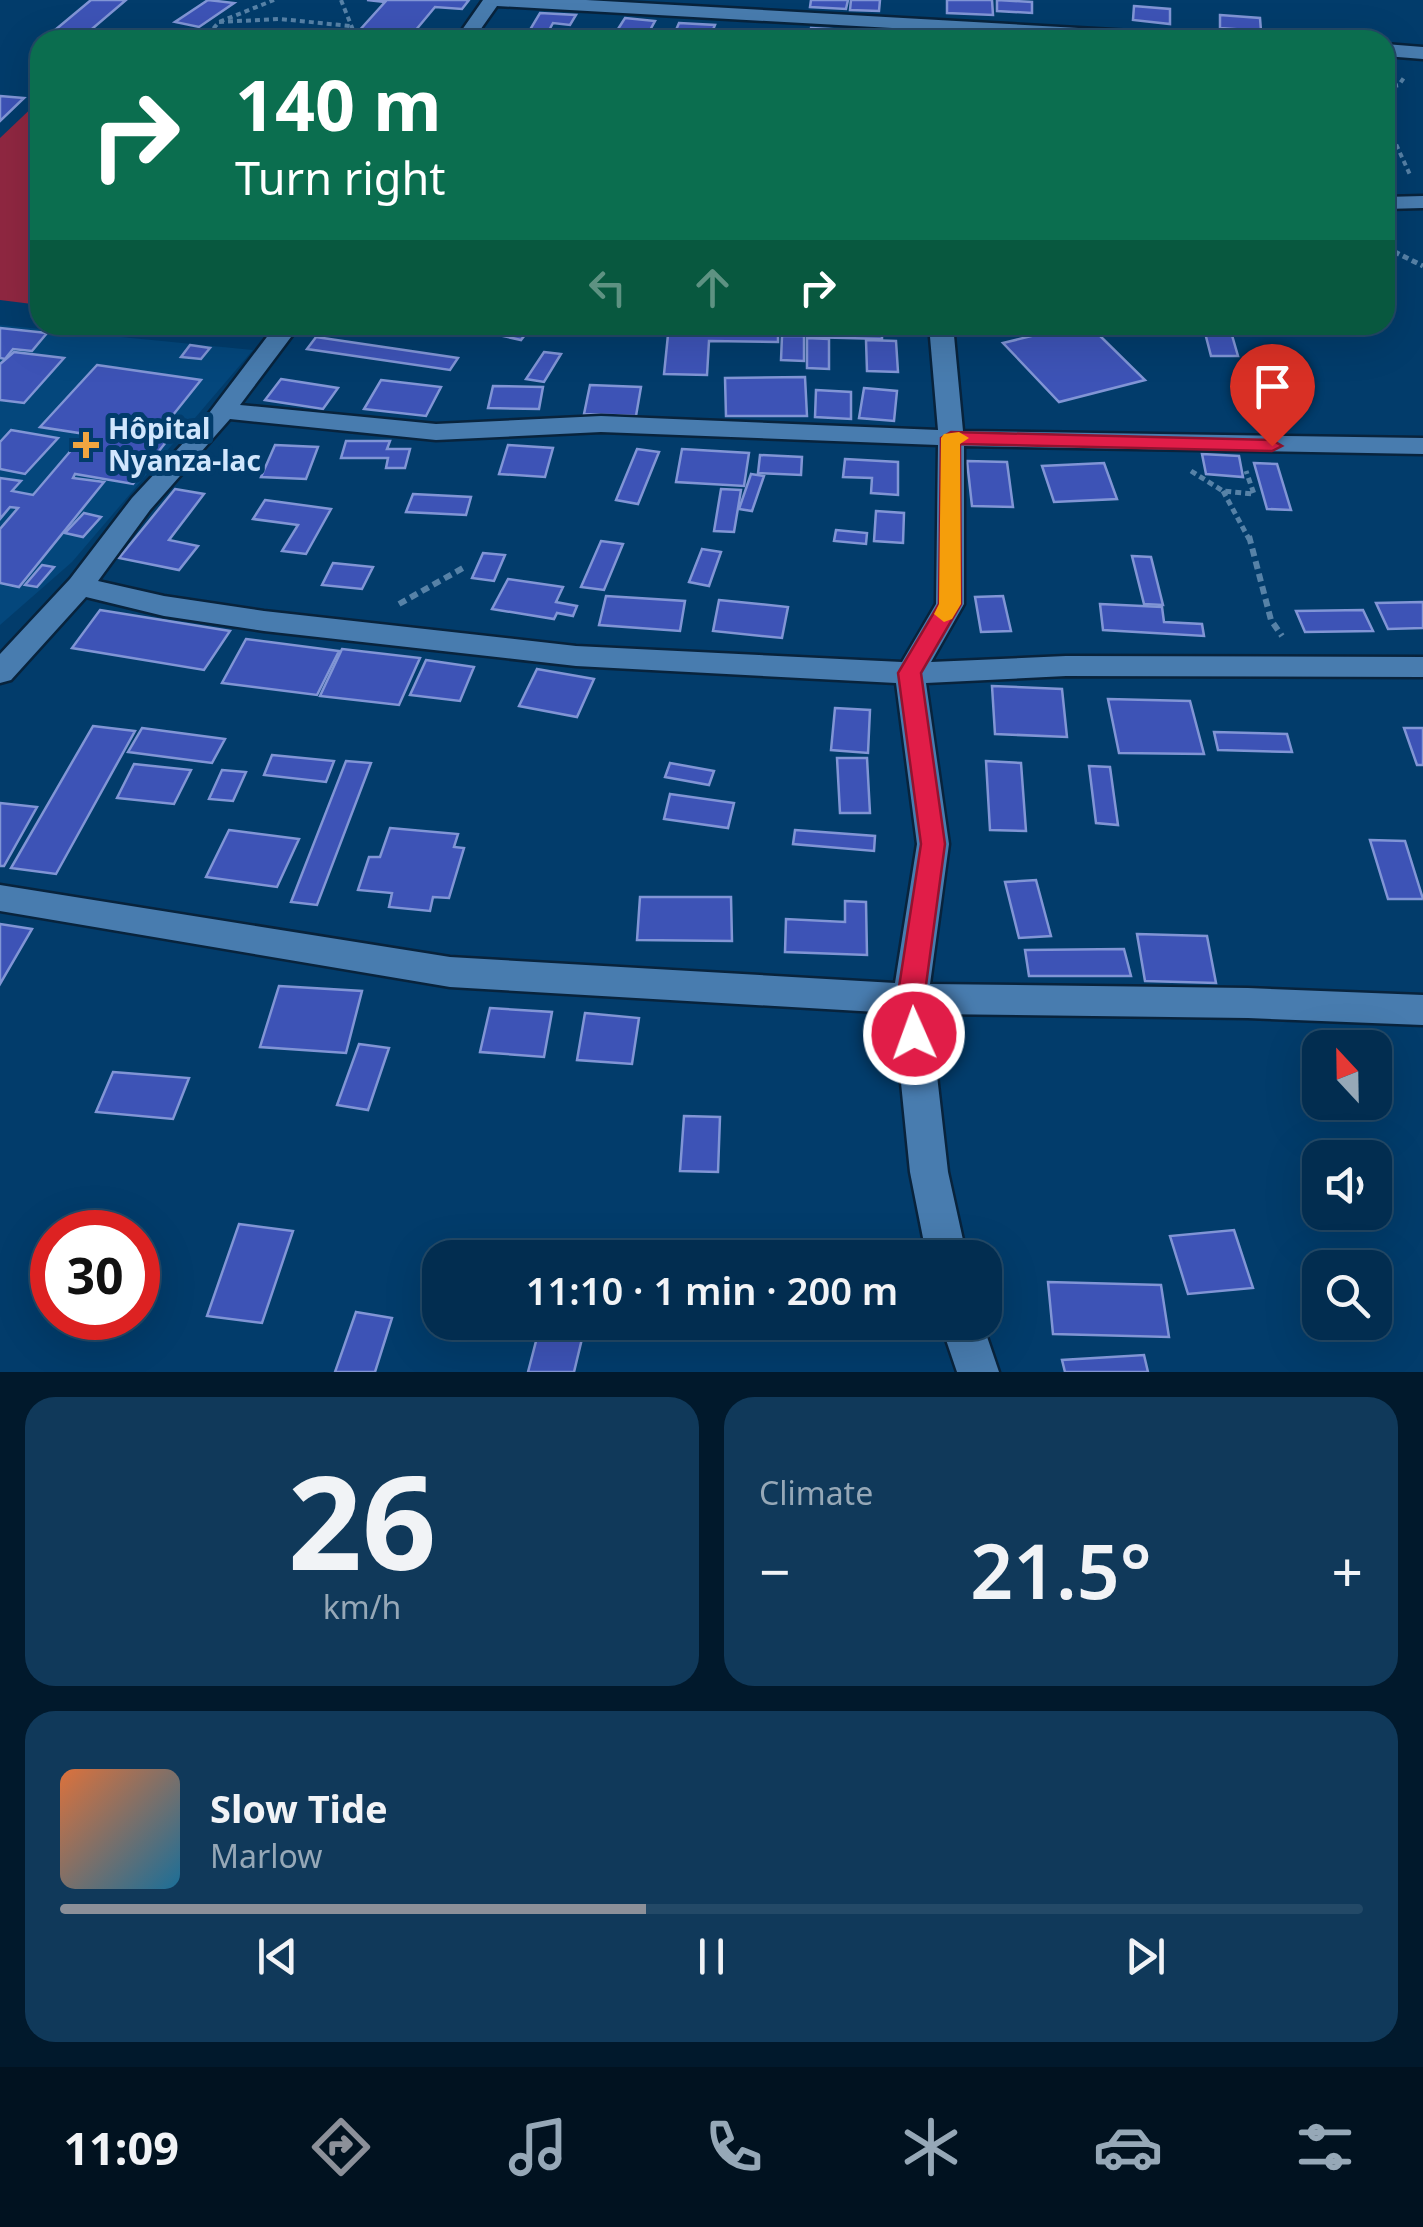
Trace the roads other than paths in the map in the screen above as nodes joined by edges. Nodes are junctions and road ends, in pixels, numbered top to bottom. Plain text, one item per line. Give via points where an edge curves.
1 (910, 0) edge
2 (471, 30) edge
3 (890, 30) edge
4 (916, 30) edge
5 (1395, 53) edge
6 (1421, 62) edge
7 (280, 335) edge
8 (943, 335) edge
9 (223, 411) junction
10 (951, 438) junction
11 (1423, 446) edge
12 (80, 586) junction
13 (1423, 667) edge
14 (0, 672) edge
15 (910, 673) junction
16 (0, 898) edge
17 (910, 1000) junction
18 (1423, 1010) edge
19 (943, 1240) edge
20 (967, 1340) edge
21 (978, 1372) edge

1 - 4 street
2 - 3 street via 492,0
5 - 6 street
7 - 9 street
8 - 10 street
9 - 10 street via 391,430 601,424
9 - 12 street
10 - 11 street
10 - 15 street via 950,604
12 - 14 street
12 - 15 street via 198,611 576,656
13 - 15 street via 1066,666
15 - 17 street via 933,844
16 - 17 street via 450,972
17 - 18 street
17 - 19 street
20 - 21 street

